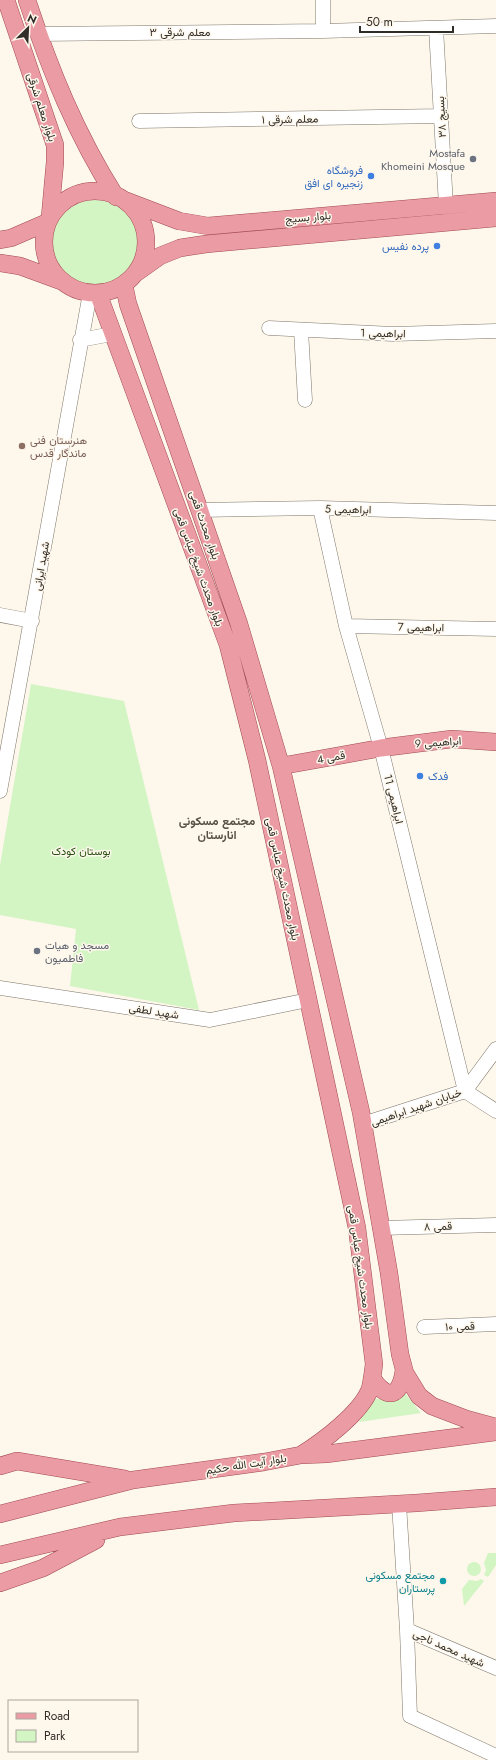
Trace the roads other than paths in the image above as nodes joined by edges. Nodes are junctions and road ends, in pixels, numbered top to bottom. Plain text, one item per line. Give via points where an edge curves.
1 (6, 0) edge
2 (27, 0) edge
3 (323, 0) edge
4 (436, 28) junction
5 (496, 29) edge
6 (322, 31) junction
7 (38, 34) junction
8 (441, 116) junction
9 (139, 121) dead end
10 (120, 198) junction
11 (496, 201) edge
12 (446, 206) junction
13 (496, 218) edge
14 (49, 220) junction
15 (0, 240) edge
16 (0, 263) edge
17 (130, 279) junction
18 (61, 281) junction
19 (94, 293) junction
20 (270, 328) dead end
21 (301, 330) junction
22 (496, 331) edge
23 (112, 334) junction
24 (80, 340) junction
25 (305, 400) dead end
26 (320, 508) junction
27 (199, 510) junction
28 (496, 513) edge
29 (0, 615) edge
30 (32, 621) junction
31 (346, 626) junction
32 (496, 629) edge
33 (496, 742) edge
34 (381, 748) junction
35 (281, 766) junction
36 (0, 791) edge
37 (0, 988) edge
38 (308, 1000) junction
39 (496, 1049) edge
40 (465, 1091) junction
41 (496, 1111) edge
42 (363, 1124) junction
43 (496, 1225) edge
44 (380, 1228) junction
45 (496, 1324) edge
46 (424, 1327) dead end
47 (404, 1369) junction
48 (372, 1378) junction
49 (496, 1427) edge
50 (496, 1432) edge
51 (301, 1455) junction
52 (0, 1466) edge
53 (133, 1480) junction
54 (496, 1497) edge
55 (399, 1504) junction
56 (0, 1514) edge
57 (120, 1527) junction
58 (0, 1555) edge
59 (0, 1583) edge
60 (408, 1630) junction
61 (496, 1668) edge
62 (496, 1756) edge

1 - 14 main road, بلوار معلم شرقی via 55,145
2 - 7 main road, بلوار معلم شرقی
3 - 6 street
4 - 5 street, معلم شرقی ۳
4 - 6 street, معلم شرقی ۳
4 - 8 street, بسیج ۳۸
6 - 7 street, معلم شرقی ۳
7 - 10 main road, بلوار معلم شرقی via 75,124 92,157
8 - 9 street, معلم شرقی ۱
8 - 12 street, بسیج ۳۸
10 - 12 main road, بلوار بسیج via 179,221 208,226
10 - 14 main road via 92,191 75,195 61,204
10 - 17 main road via 136,212 144,226 146,242 144,259
11 - 12 main road, بلوار بسیج
13 - 17 main road, بلوار بسیج via 180,248 160,256
14 - 15 main road via 11,238
14 - 18 main road via 44,233 44,251 50,268
16 - 18 main road via 20,266
17 - 19 main road via 109,292
17 - 27 main road, بلوار محدث قمی via 130,312
18 - 19 main road via 76,290
19 - 23 main road, بلوار محدث شیخ عباس قمی
19 - 24 street, شهید ایرانی
20 - 21 street, ابراهیمی 1
21 - 22 street, ابراهیمی 1 via 393,334
21 - 25 street
23 - 24 street
23 - 38 main road, بلوار محدث شیخ عباس قمی via 228,645 257,760
24 - 30 street, شهید ایرانی
26 - 27 street, ابراهیمی 5
26 - 28 street, ابراهیمی 5
26 - 31 street, ابراهیمی 11
27 - 35 main road, بلوار محدث قمی via 239,624
29 - 30 street
30 - 36 street, شهید ایرانی
31 - 32 street, ابراهیمی 7
31 - 34 street, ابراهیمی 11
33 - 34 main road, ابراهیمی 9 via 452,739
34 - 35 main road, قمی 4
34 - 40 street, ابراهیمی 11
35 - 42 main road, بلوار محدث شیخ عباس قمی
37 - 38 street, شهید لطفی via 210,1020
38 - 48 main road, بلوار محدث شیخ عباس قمی via 357,1228 374,1364
39 - 40 street, خیابان شهید ابراهیمی
40 - 41 street
40 - 42 street, خیابان شهید ابراهیمی
42 - 44 main road, بلوار محدث شیخ عباس قمی
43 - 44 street, قمی ۸
44 - 47 main road, بلوار محدث شیخ عباس قمی
45 - 46 street, قمی ۱۰
47 - 48 main road via 402,1384 390,1393 383,1391
47 - 49 main road, بلوار محدث شیخ عباس قمی via 419,1396 432,1406
48 - 51 main road, بلوار محدث شیخ عباس قمی via 369,1390 346,1421 318,1445
50 - 51 main road, بلوار آیت الله حکیم
51 - 53 main road, بلوار آیت الله حکیم
52 - 53 main road via 17,1462
53 - 56 main road, بلوار آیت الله حکیم
54 - 55 main road
55 - 57 main road via 234,1513
55 - 60 street, شهید محمد ناجی
57 - 58 main road
57 - 59 main road via 43,1568
60 - 61 street, شهید محمد ناجی
60 - 62 street via 410,1716

